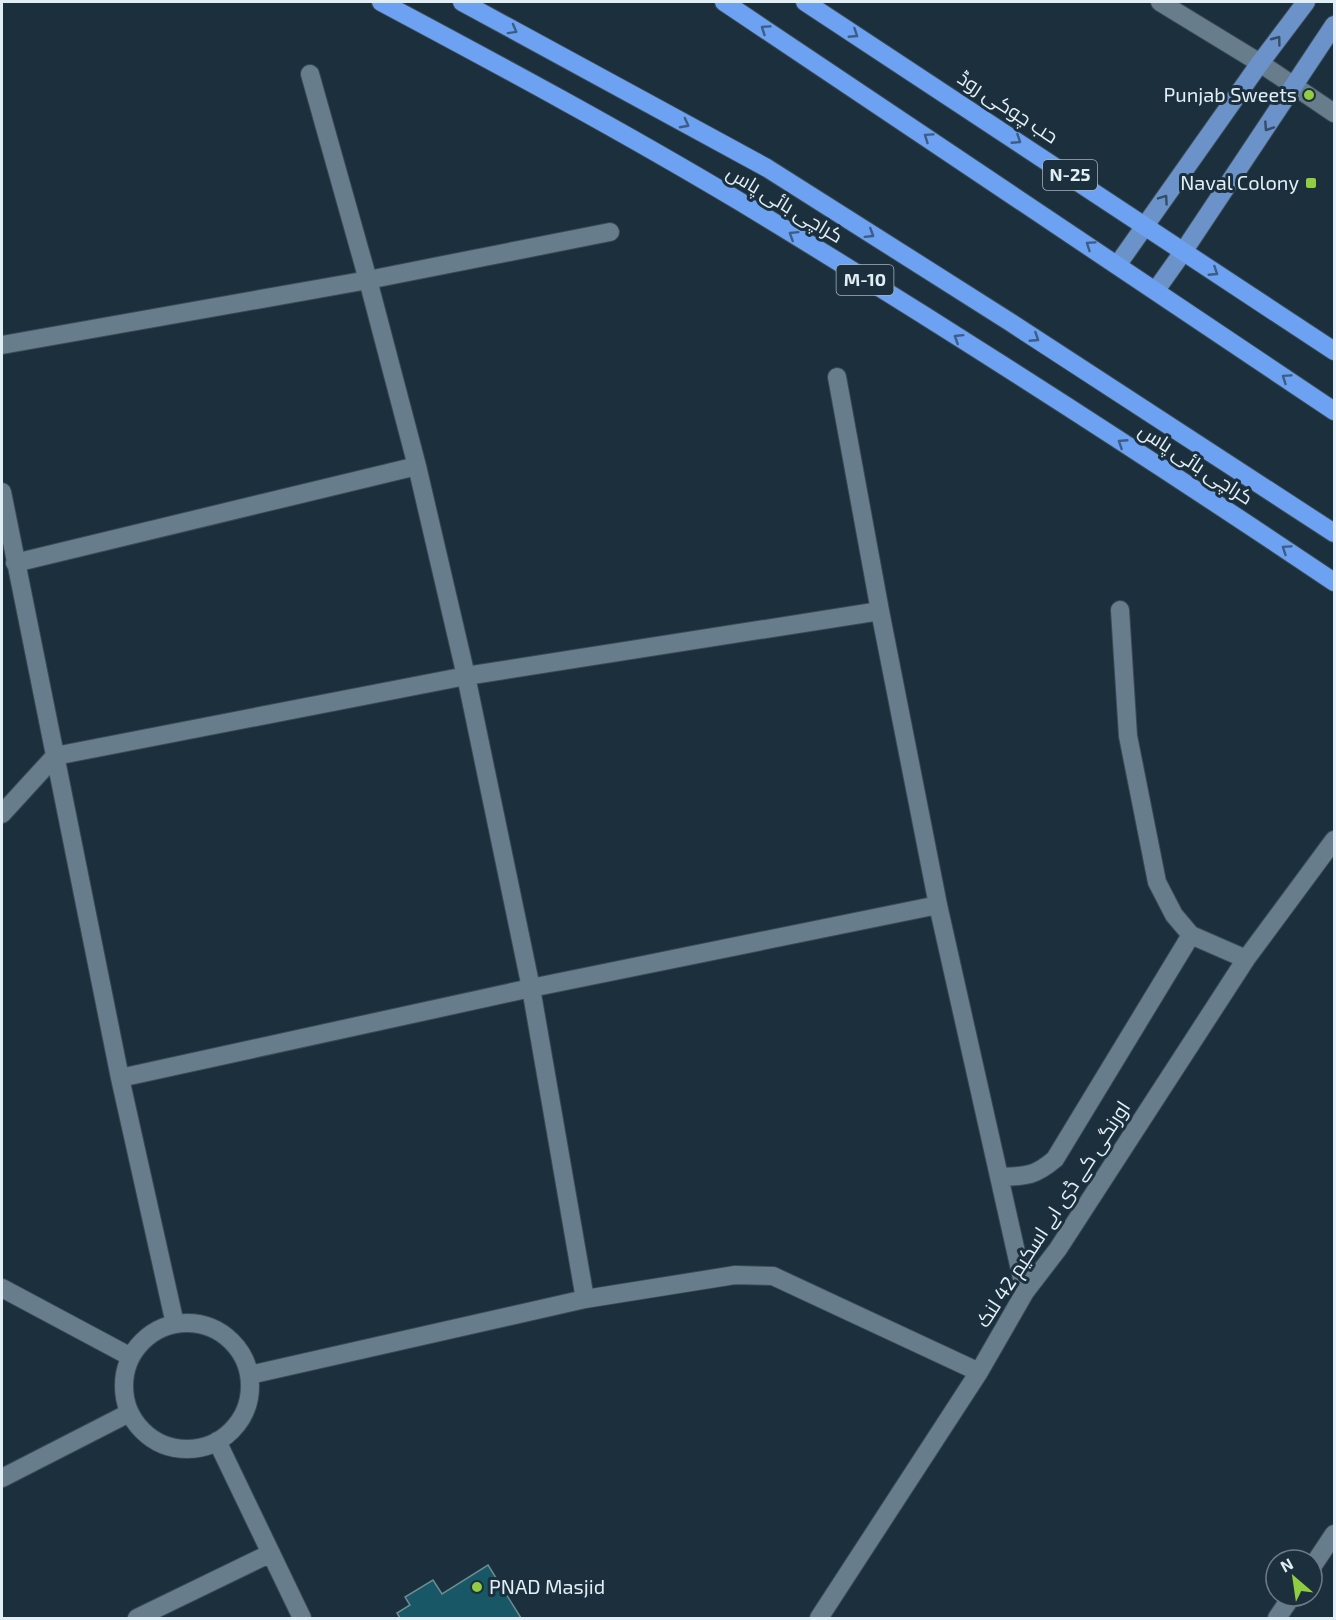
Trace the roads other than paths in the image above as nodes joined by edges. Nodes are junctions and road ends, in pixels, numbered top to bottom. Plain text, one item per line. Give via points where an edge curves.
1 (381, 2) edge
2 (462, 2) edge
3 (724, 2) edge
4 (805, 2) edge
5 (1160, 2) edge
6 (1306, 2) edge
7 (1335, 25) edge
8 (1260, 63) junction
9 (310, 74) dead end
10 (1295, 86) junction
11 (1335, 113) edge
12 (1146, 225) junction
13 (610, 232) dead end
14 (1183, 252) junction
15 (1118, 264) junction
16 (368, 280) junction
17 (1156, 290) junction
18 (2, 345) edge
19 (1335, 351) edge
20 (837, 377) dead end
21 (1335, 411) edge
22 (417, 466) junction
23 (2, 492) edge
24 (1335, 533) edge
25 (15, 563) junction
26 (1335, 582) edge
27 (1120, 610) dead end
28 (880, 611) junction
29 (465, 676) junction
30 (55, 756) junction
31 (2, 814) edge
32 (1335, 840) edge
33 (938, 905) junction
34 (1191, 935) junction
35 (1246, 959) junction
36 (531, 988) junction
37 (120, 1078) junction
38 (999, 1177) junction
39 (2, 1288) edge
40 (1025, 1292) junction
41 (585, 1299) junction
42 (175, 1324) junction
43 (131, 1357) junction
44 (979, 1372) junction
45 (250, 1375) junction
46 (129, 1413) junction
47 (217, 1441) junction
48 (2, 1478) edge
49 (1335, 1534) edge
50 (1324, 1550) edge
51 (271, 1553) junction
52 (137, 1618) edge
53 (302, 1618) edge
54 (819, 1618) edge

26 -> 1 highway, کراچی بائی پاس / M-10 via 996,361 738,201 549,92
2 -> 24 highway, کراچی بائی پاس / M-10 via 767,168
15 -> 3 highway
4 -> 12 highway, حب چوکی روڈ / N-25
5 - 8 street
8 -> 6 main road
7 - 10 main road
8 - 10 street
12 -> 8 main road
9 - 16 street
10 - 11 street
10 -> 14 main road
12 - 14 highway, حب چوکی روڈ / N-25
12 - 15 main road
13 - 16 street
14 - 17 main road
14 -> 19 highway, حب چوکی روڈ / N-25
15 - 17 highway
16 - 18 street
16 - 22 street
21 -> 17 highway
20 - 28 street
22 - 25 street
22 - 29 street
23 - 25 street
25 - 30 street
27 - 34 street via 1128,736 1157,882 1174,915
28 - 29 street
28 - 33 street
29 - 30 street
29 - 36 street
30 - 31 street
30 - 37 street
32 - 35 street, اورنگی کے ڈی اے اسکیم 42 لنک
33 - 36 street
33 - 38 street
34 - 35 street
34 - 38 street via 1055,1159 1028,1176
35 - 40 street, اورنگی کے ڈی اے اسکیم 42 لنک via 1064,1239
36 - 37 street
36 - 41 street
37 - 42 street
38 - 40 street
39 - 43 street
40 - 44 street, اورنگی کے ڈی اے اسکیم 42 لنک
41 - 44 street via 735,1275 773,1276
41 - 45 street
42 - 43 street via 156,1331
42 - 45 street via 208,1327 224,1335 237,1348
43 - 46 street via 124,1391
44 - 54 street, اورنگی کے ڈی اے اسکیم 42 لنک
45 - 47 street via 242,1416
46 - 47 street via 149,1437 165,1445 200,1448
46 - 48 street
47 - 51 street
49 - 50 street
51 - 52 street
51 - 53 street

